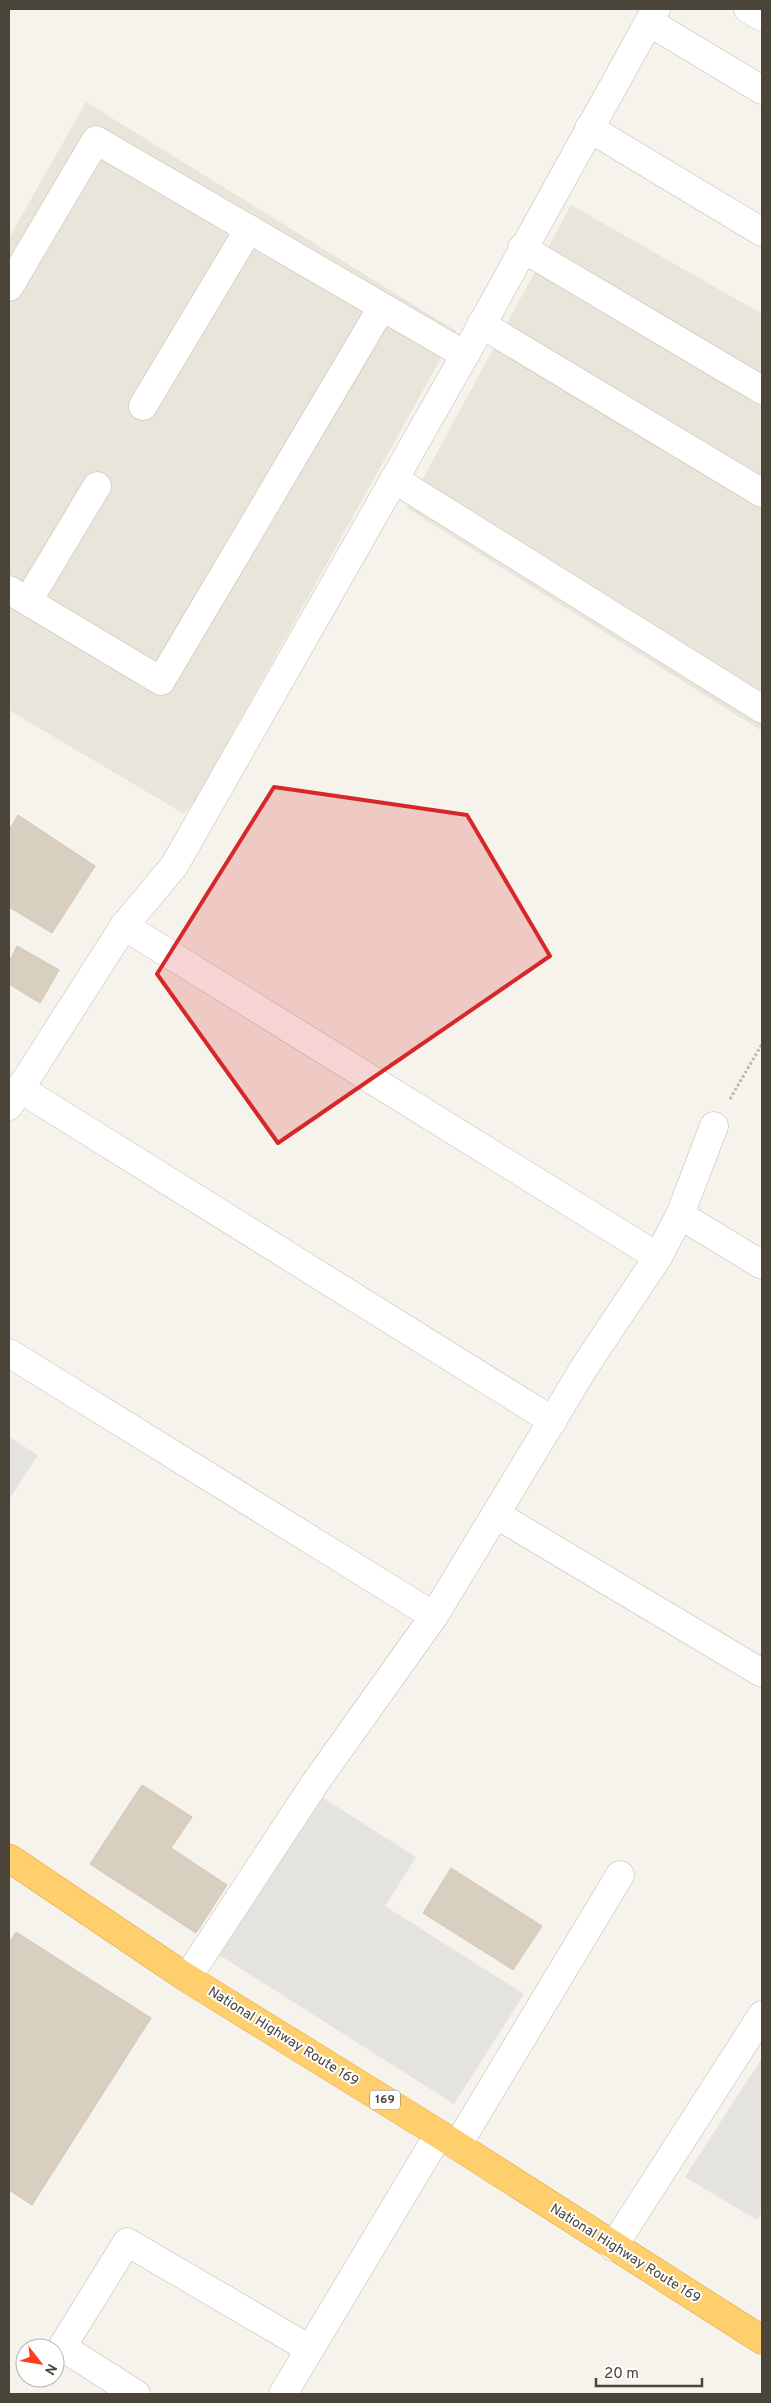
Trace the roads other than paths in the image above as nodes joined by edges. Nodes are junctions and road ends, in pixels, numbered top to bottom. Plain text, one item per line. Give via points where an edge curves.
1 (748, 9) edge
2 (653, 15) edge
3 (762, 17) edge
4 (762, 90) edge
5 (589, 128) junction
6 (248, 229) junction
7 (762, 232) edge
8 (522, 248) junction
9 (9, 287) edge
10 (382, 307) junction
11 (481, 324) junction
12 (465, 355) junction
13 (762, 390) edge
14 (144, 406) dead end
15 (394, 479) junction
16 (97, 486) dead end
17 (762, 493) edge
18 (18, 595) edge
19 (762, 709) edge
20 (124, 926) junction
21 (14, 1097) edge
22 (714, 1126) road end
23 (680, 1215) junction
24 (658, 1257) junction
25 (762, 1265) edge
26 (9, 1353) edge
27 (553, 1421) junction
28 (497, 1515) junction
29 (434, 1616) junction
30 (762, 1673) edge
31 (9, 1858) edge
32 (620, 1875) dead end
33 (187, 1978) junction
34 (762, 2015) edge
35 (448, 2140) junction
36 (613, 2247) junction
37 (762, 2340) edge
38 (308, 2348) junction
39 (136, 2394) edge
40 (283, 2394) edge

1 - 3 street
2 - 4 street
2 - 5 street
5 - 7 street
5 - 8 street
6 - 9 street via 96,140
6 - 10 street
6 - 14 street
8 - 11 street
8 - 13 street
10 - 12 street
10 - 18 street via 160,681
11 - 12 street
11 - 17 street
12 - 15 street
15 - 19 street
15 - 20 street via 174,866
16 - 18 street
20 - 21 street
20 - 24 street
21 - 27 street
22 - 23 street
23 - 24 street
23 - 25 street
24 - 27 street
26 - 29 street
27 - 28 street
28 - 29 street
28 - 30 street
29 - 33 street via 320,1775
31 - 33 highway, National Highway Route 169 / 169
32 - 35 street
33 - 35 highway, National Highway Route 169 / 169
34 - 36 street
35 - 36 highway, National Highway Route 169 / 169
35 - 38 street
36 - 37 highway, National Highway Route 169 / 169
38 - 39 street via 127,2242 62,2347
38 - 40 street

